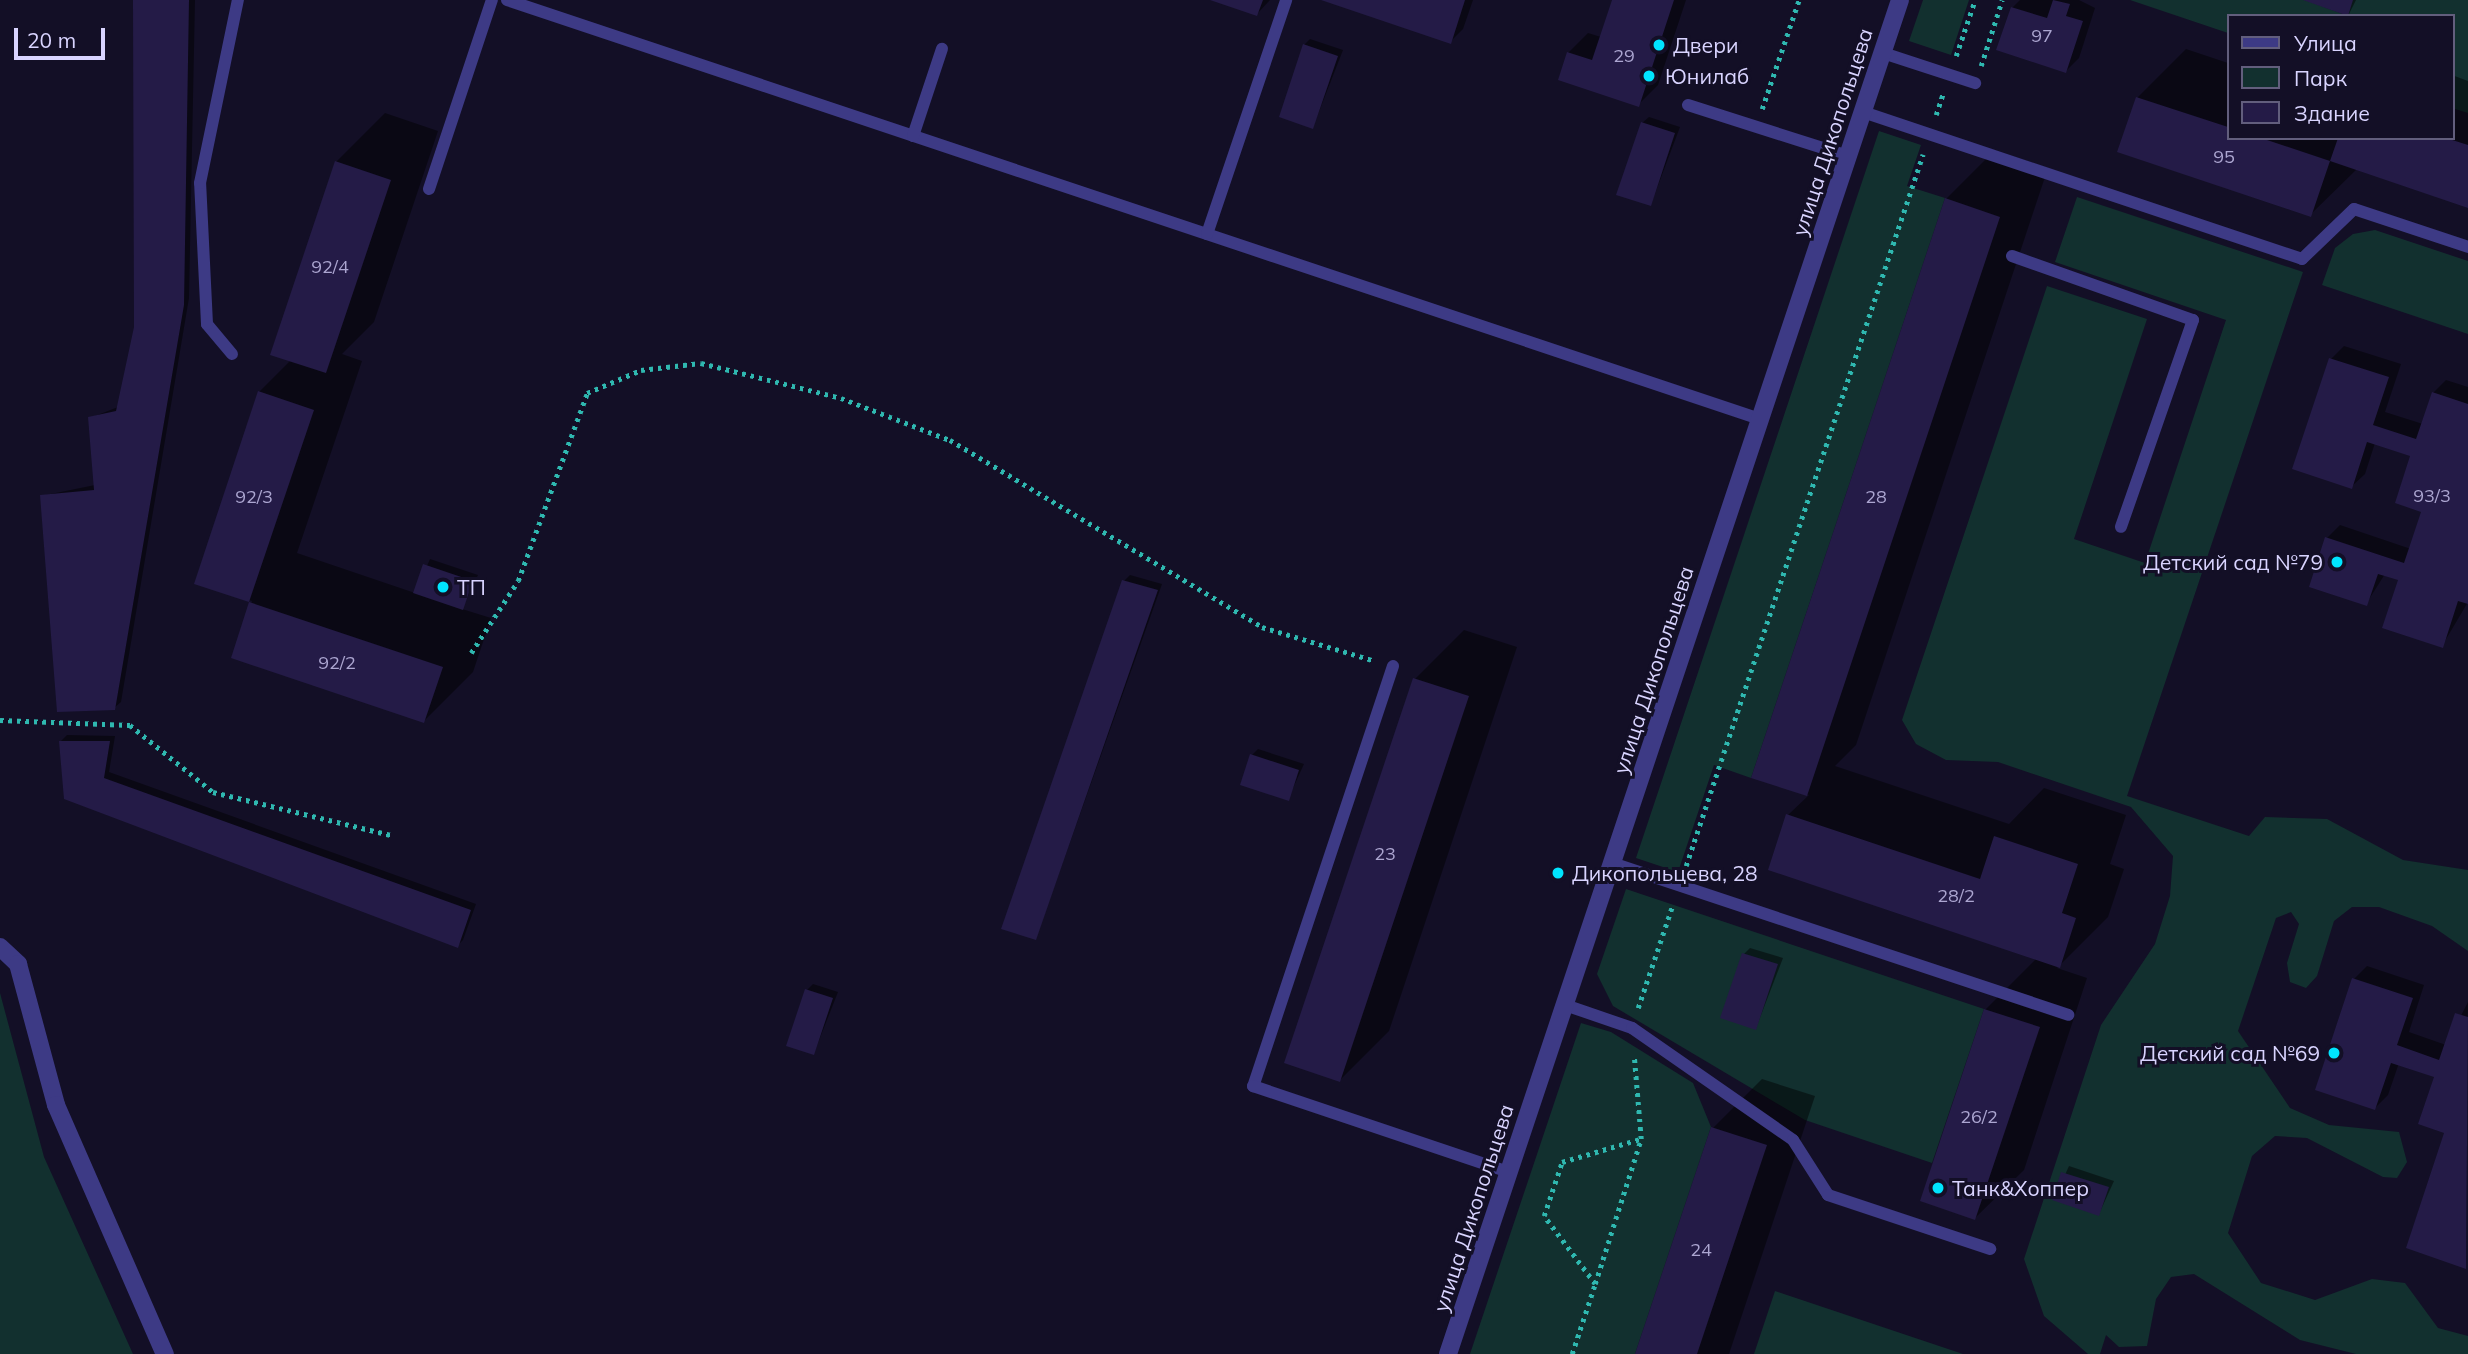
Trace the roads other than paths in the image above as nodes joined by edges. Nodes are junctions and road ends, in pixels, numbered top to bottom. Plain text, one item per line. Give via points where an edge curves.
1 (238, 0) edge
2 (492, 0) edge
3 (507, 0) edge
4 (1286, 0) edge
5 (1900, 0) edge
6 (942, 49) dead end
7 (1882, 52) junction
8 (1975, 83) road end
9 (1688, 104) dead end
10 (1863, 112) junction
11 (913, 136) junction
12 (1848, 156) junction
13 (429, 189) dead end
14 (1208, 234) junction
15 (2468, 247) edge
16 (2011, 256) dead end
17 (232, 354) dead end
18 (1760, 419) junction
19 (2121, 527) dead end
20 (1393, 666) road end
21 (1612, 863) junction
22 (0, 947) edge
23 (1564, 1005) junction
24 (2068, 1016) dead end
25 (1509, 1172) junction
26 (1990, 1249) dead end
27 (165, 1354) edge
28 (1448, 1354) edge

1 - 17 lane via 200,183 207,324
2 - 13 lane
3 - 11 lane
4 - 14 lane
5 - 7 street, улица Дикопольцева
6 - 11 lane
7 - 8 lane
7 - 10 street, улица Дикопольцева
9 - 12 lane
10 - 12 street, улица Дикопольцева
10 - 15 lane via 2302,259 2354,209
11 - 14 lane
12 - 18 street, улица Дикопольцева
14 - 18 lane
16 - 19 lane via 2193,320
18 - 21 street, улица Дикопольцева
20 - 25 lane via 1253,1086
21 - 23 street, улица Дикопольцева
21 - 24 lane
22 - 27 street via 18,964 56,1105
23 - 25 street, улица Дикопольцева
23 - 26 lane via 1632,1028 1793,1140 1828,1195
25 - 28 street, улица Дикопольцева

